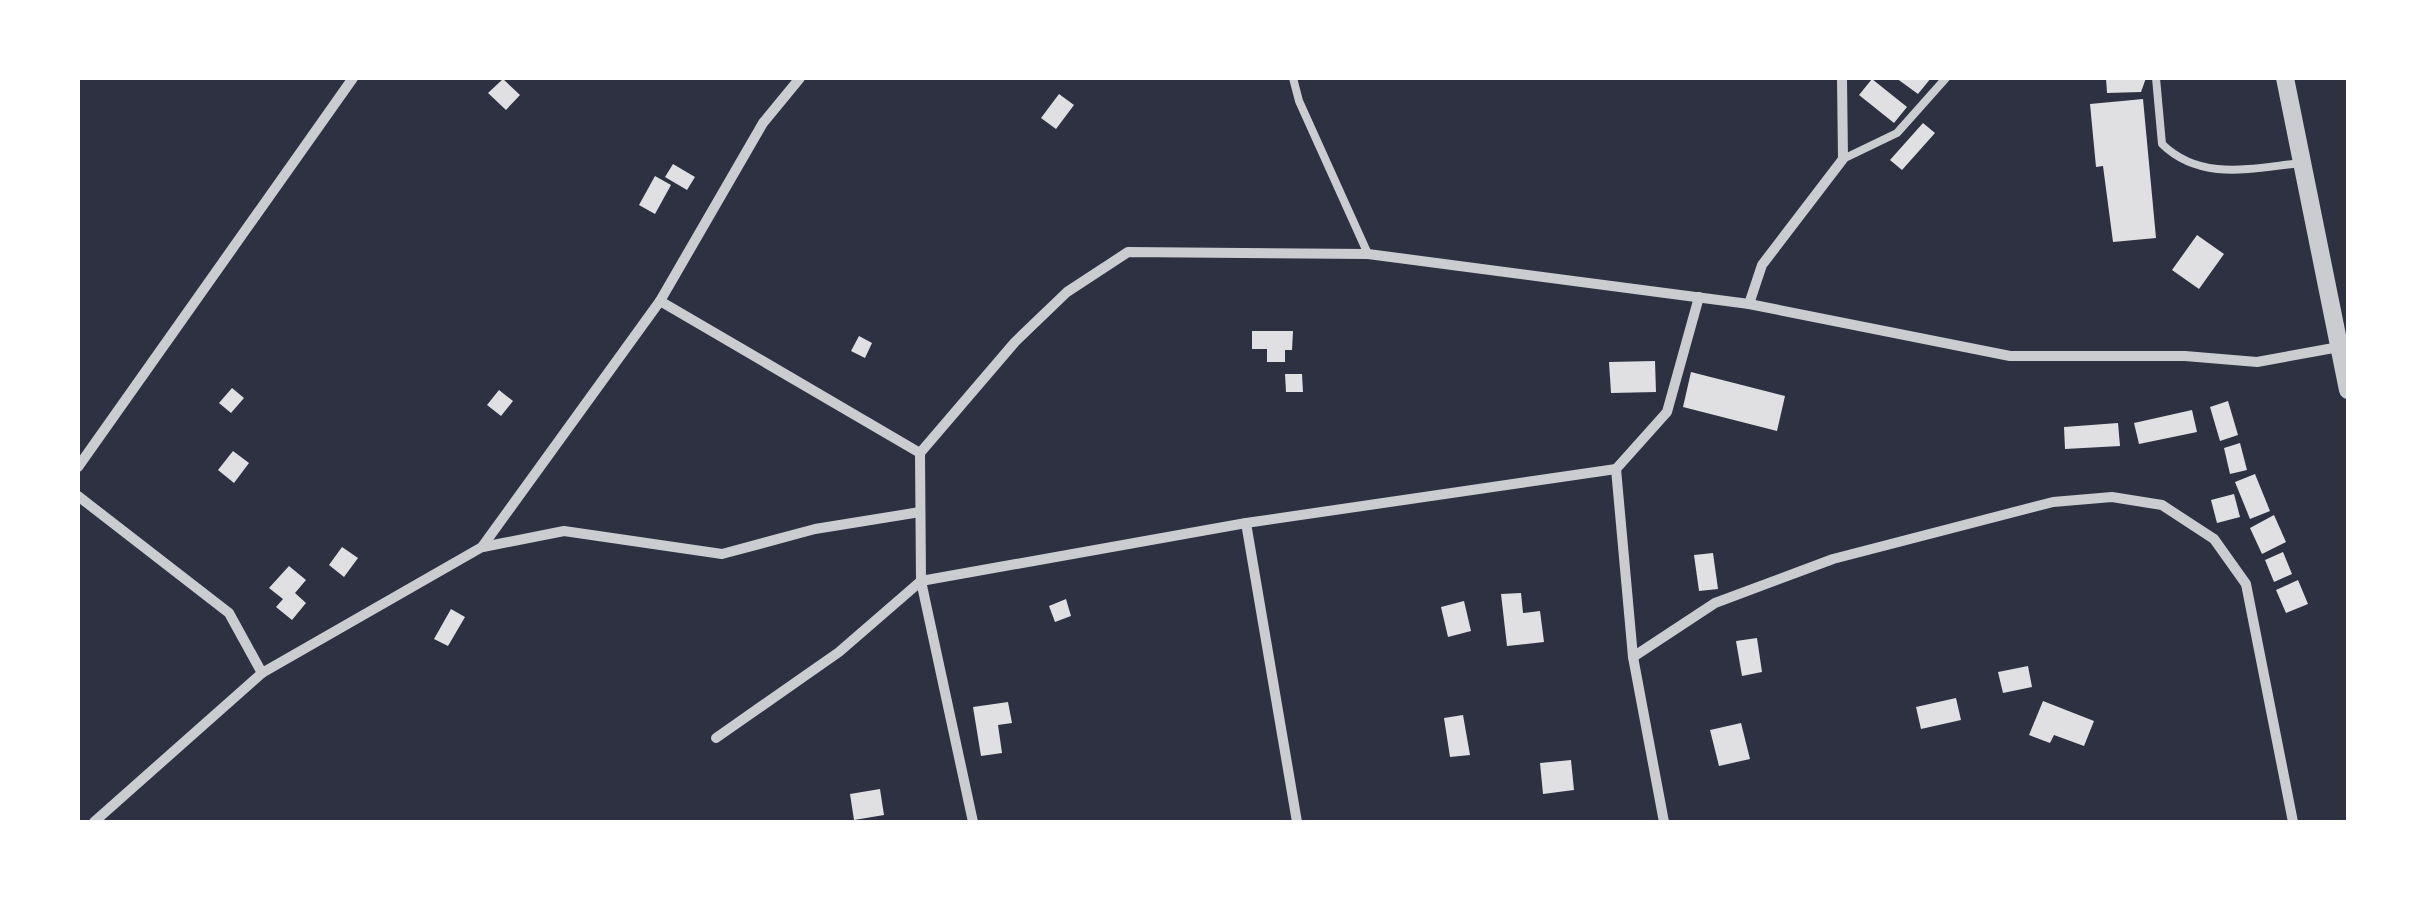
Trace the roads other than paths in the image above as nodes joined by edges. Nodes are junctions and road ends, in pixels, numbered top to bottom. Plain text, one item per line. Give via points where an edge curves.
1 (353, 78) edge
2 (800, 78) edge
3 (1293, 78) edge
4 (1842, 78) edge
5 (1946, 78) edge
6 (2156, 78) edge
7 (2285, 78) edge
8 (1842, 159) junction
9 (2302, 163) junction
10 (1368, 254) junction
11 (1698, 297) junction
12 (660, 302) junction
13 (1749, 304) junction
14 (2339, 347) junction
15 (2348, 390) edge
16 (920, 453) junction
17 (78, 467) edge
18 (1616, 469) junction
19 (78, 496) edge
20 (920, 512) junction
21 (1246, 523) junction
22 (482, 547) junction
23 (921, 581) junction
24 (1633, 657) junction
25 (262, 673) junction
26 (716, 738) dead end
27 (94, 822) edge
28 (973, 822) edge
29 (1297, 822) edge
30 (1664, 822) edge
31 (2293, 822) edge

1 - 17 street
2 - 12 street via 762,123
3 - 10 lane
4 - 8 street
5 - 8 lane via 1896,134
6 - 9 lane via 2162,144 2178,160 2214,172
7 - 9 street
8 - 13 street via 1762,264
9 - 14 street
10 - 11 street
10 - 16 street via 1128,252 1054,304
11 - 13 street
11 - 18 street via 1666,412
12 - 16 street
12 - 22 street
13 - 14 street via 2010,356 2256,362
14 - 15 street
16 - 20 street
18 - 21 street
18 - 24 street
19 - 25 street via 229,613
20 - 22 street via 815,528 722,554 564,531
20 - 23 street
21 - 23 street
21 - 29 street
22 - 25 street
23 - 26 street via 838,652
23 - 28 street
24 - 30 street
24 - 31 street via 1716,603 1833,560 2053,502 2112,498 2162,504 2214,539 2246,584
25 - 27 street

